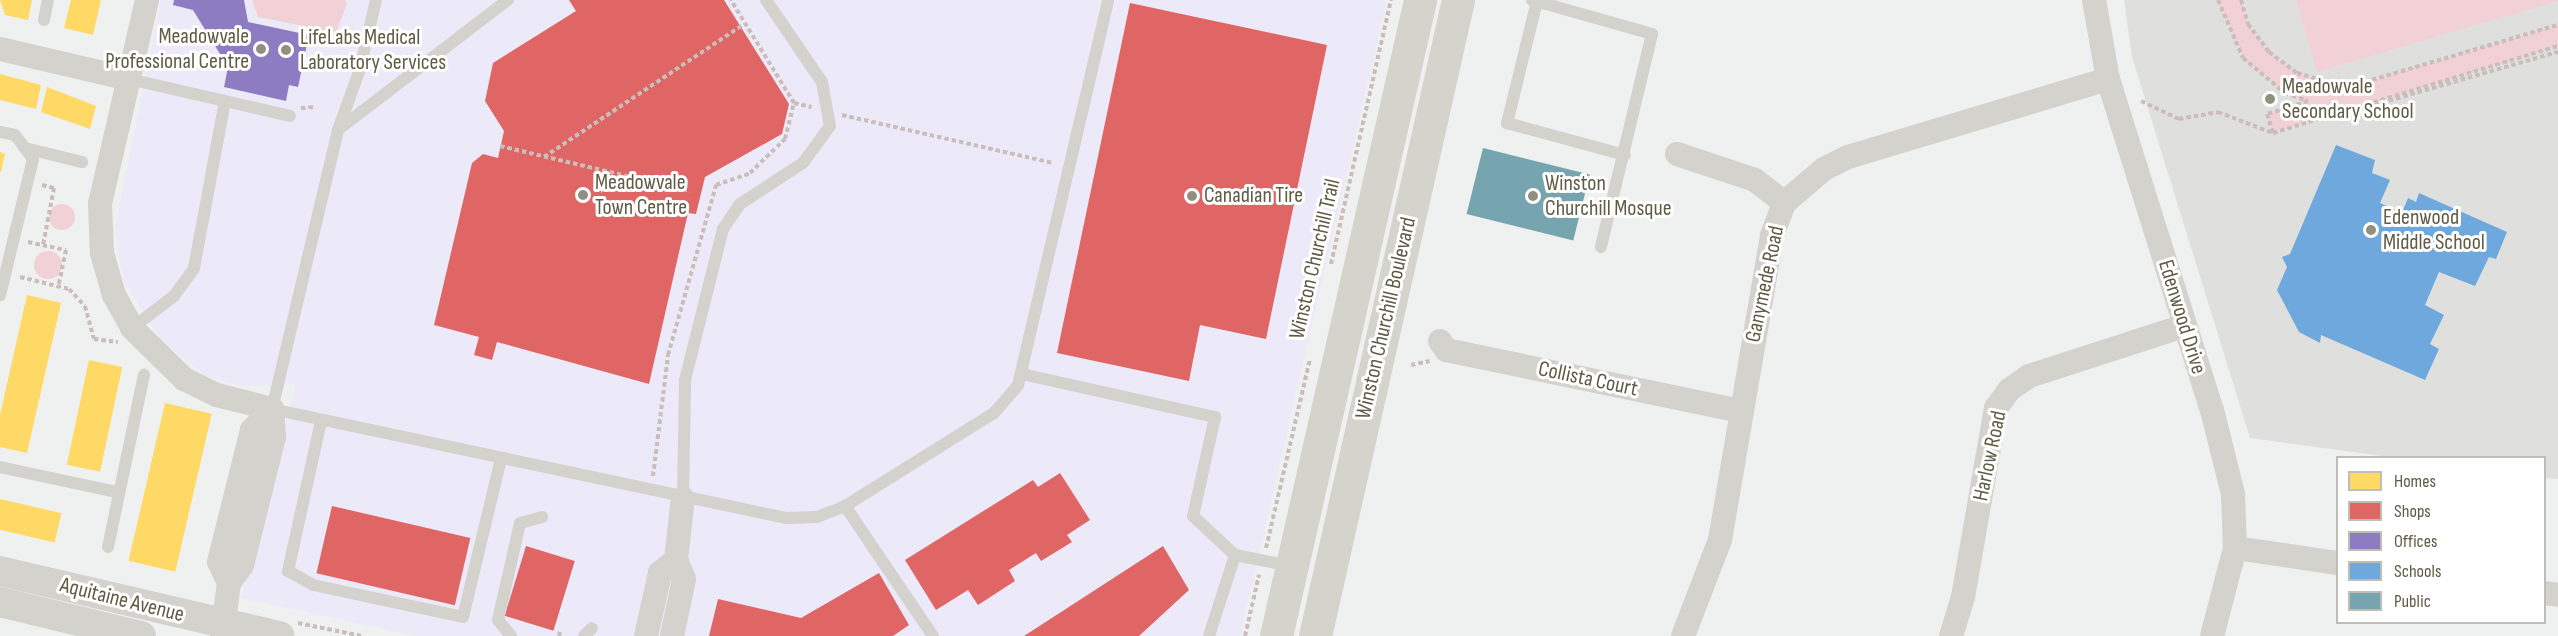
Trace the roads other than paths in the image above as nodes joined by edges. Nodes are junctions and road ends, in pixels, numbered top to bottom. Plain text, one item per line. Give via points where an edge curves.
1 (48, 0) edge
2 (147, 0) edge
3 (376, 0) edge
4 (508, 0) edge
5 (766, 0) edge
6 (1108, 0) edge
7 (1420, 0) edge
8 (1458, 0) edge
9 (2094, 0) edge
10 (1534, 1) edge
11 (44, 20) dead end
12 (0, 49) edge
13 (129, 79) junction
14 (2108, 79) junction
15 (225, 101) junction
16 (290, 116) dead end
17 (338, 130) junction
18 (0, 132) edge
19 (25, 148) junction
20 (1677, 154) dead end
21 (1625, 155) junction
22 (82, 162) dead end
23 (1784, 203) junction
24 (1601, 247) dead end
25 (0, 295) edge
26 (2184, 326) junction
27 (127, 335) junction
28 (1435, 351) road end
29 (1022, 374) junction
30 (144, 375) dead end
31 (272, 409) junction
32 (1741, 411) junction
33 (321, 421) junction
34 (501, 459) junction
35 (0, 467) edge
36 (117, 492) junction
37 (683, 498) junction
38 (844, 506) junction
39 (542, 517) dead end
40 (108, 547) dead end
41 (2235, 548) junction
42 (1235, 555) junction
43 (676, 560) junction
44 (2336, 563) edge
45 (1292, 566) junction
46 (0, 571) edge
47 (0, 602) edge
48 (223, 630) edge
49 (141, 636) edge
50 (280, 636) edge
51 (511, 636) edge
52 (646, 636) edge
53 (672, 636) edge
54 (933, 636) edge
55 (1209, 636) edge
56 (1276, 636) edge
57 (1315, 636) edge
58 (1683, 636) edge
59 (1951, 636) edge
60 (2212, 636) edge

1 - 11 lane
2 - 13 street
3 - 17 lane via 360,69
4 - 17 lane
5 - 37 lane via 822,82 830,126 803,163 740,204 723,229 685,380
6 - 29 lane
7 - 45 main road, Winston Churchill Boulevard
8 - 57 main road, Winston Churchill Boulevard
9 - 14 street, Edenwood Drive
10 - 21 lane via 1652,34
10 - 21 lane via 1507,123
12 - 13 street
13 - 15 lane
13 - 27 street via 100,204 102,253
14 - 23 street, Ganymede Road via 1848,157 1824,168
14 - 26 street, Edenwood Drive
15 - 16 lane
15 - 27 lane via 194,268 174,296
17 - 31 lane
18 - 19 lane via 15,135
19 - 22 lane
19 - 25 lane via 33,159
20 - 23 street via 1755,180
21 - 24 lane
23 - 32 street, Ganymede Road via 1772,235
26 - 41 street, Edenwood Drive via 2226,457
26 - 59 street, Harlow Road via 2030,376 2009,390 1996,408 1963,597
27 - 31 street via 184,379 217,395
28 - 32 street, Collista Court via 1446,350
29 - 38 lane via 994,413
29 - 42 lane via 1215,417 1193,516
30 - 36 lane
31 - 33 lane
31 - 48 street via 252,430 219,562 229,583
32 - 58 street, Ganymede Road via 1720,540
33 - 34 lane
33 - 34 lane via 288,571 313,585 464,617
34 - 37 lane
35 - 36 lane
36 - 40 lane
37 - 38 lane via 786,518 817,517
37 - 43 street
38 - 54 lane
39 - 51 lane via 520,522 498,620
41 - 44 street
41 - 60 street, Edenwood Drive
42 - 45 lane
42 - 55 lane
43 - 52 street via 660,573
43 - 53 street via 684,579
45 - 56 main road, Winston Churchill Boulevard
46 - 48 street, Aquitaine Avenue
47 - 49 street, Aquitaine Avenue
48 - 50 street, Aquitaine Avenue

